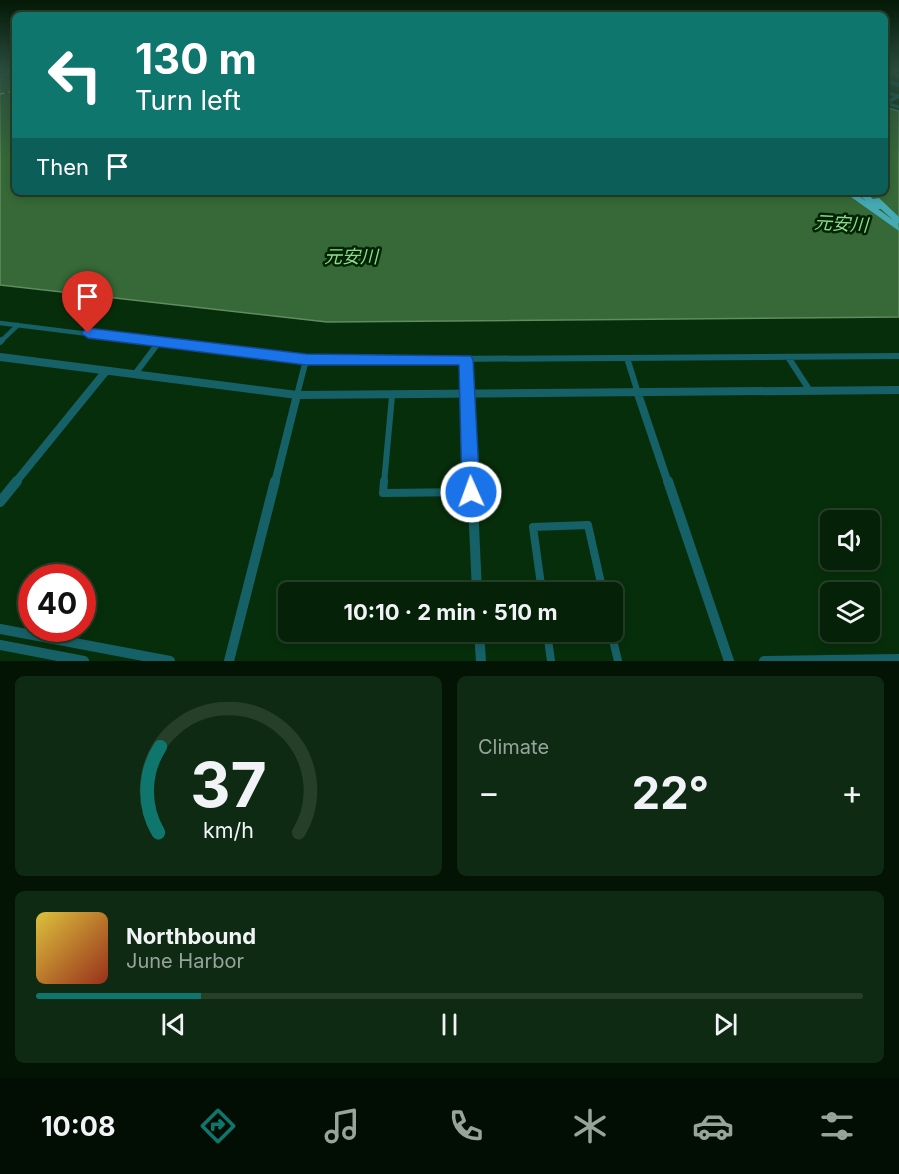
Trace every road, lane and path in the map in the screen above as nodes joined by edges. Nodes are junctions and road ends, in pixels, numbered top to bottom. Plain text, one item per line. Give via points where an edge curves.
1 (853, 195) edge
2 (864, 195) edge
3 (869, 195) edge
4 (899, 224) edge
5 (0, 323) edge
6 (18, 325) junction
7 (0, 342) edge
8 (159, 342) junction
9 (899, 356) edge
10 (0, 357) edge
11 (788, 357) junction
12 (627, 358) junction
13 (306, 360) junction
14 (466, 360) junction
15 (106, 371) junction
16 (135, 374) junction
17 (899, 390) edge
18 (810, 391) junction
19 (638, 394) junction
20 (297, 395) junction
21 (468, 395) junction
22 (392, 396) junction
23 (471, 492) junction
24 (0, 502) edge
25 (476, 582) edge
26 (541, 582) edge
27 (601, 582) edge
28 (0, 629) edge
29 (480, 642) edge
30 (548, 642) edge
31 (613, 642) edge
32 (0, 645) edge
33 (87, 645) junction
34 (899, 659) edge
35 (81, 661) edge
36 (170, 661) edge
37 (229, 661) edge
38 (481, 661) edge
39 (551, 661) edge
40 (618, 661) edge
41 (729, 661) edge
42 (764, 661) edge

1 - 4 highway
2 - 4 highway
3 - 4 highway
5 - 6 street
6 - 7 street
6 - 8 street
8 - 13 street
8 - 16 street
9 - 11 street
10 - 15 street
11 - 12 street
11 - 18 street
12 - 14 street
12 - 19 street
13 - 14 street
13 - 20 street
14 - 21 street
15 - 16 street
15 - 24 street
16 - 20 street
17 - 18 street
18 - 19 street
19 - 21 street
19 - 41 street
20 - 22 street
20 - 37 street
21 - 22 street
21 - 23 street
22 - 23 street via 383,493
23 - 25 street
26 - 27 street via 533,527 588,525
28 - 33 street
29 - 38 street
30 - 39 street
31 - 40 street
32 - 35 street
33 - 35 street
33 - 36 street
34 - 42 street

